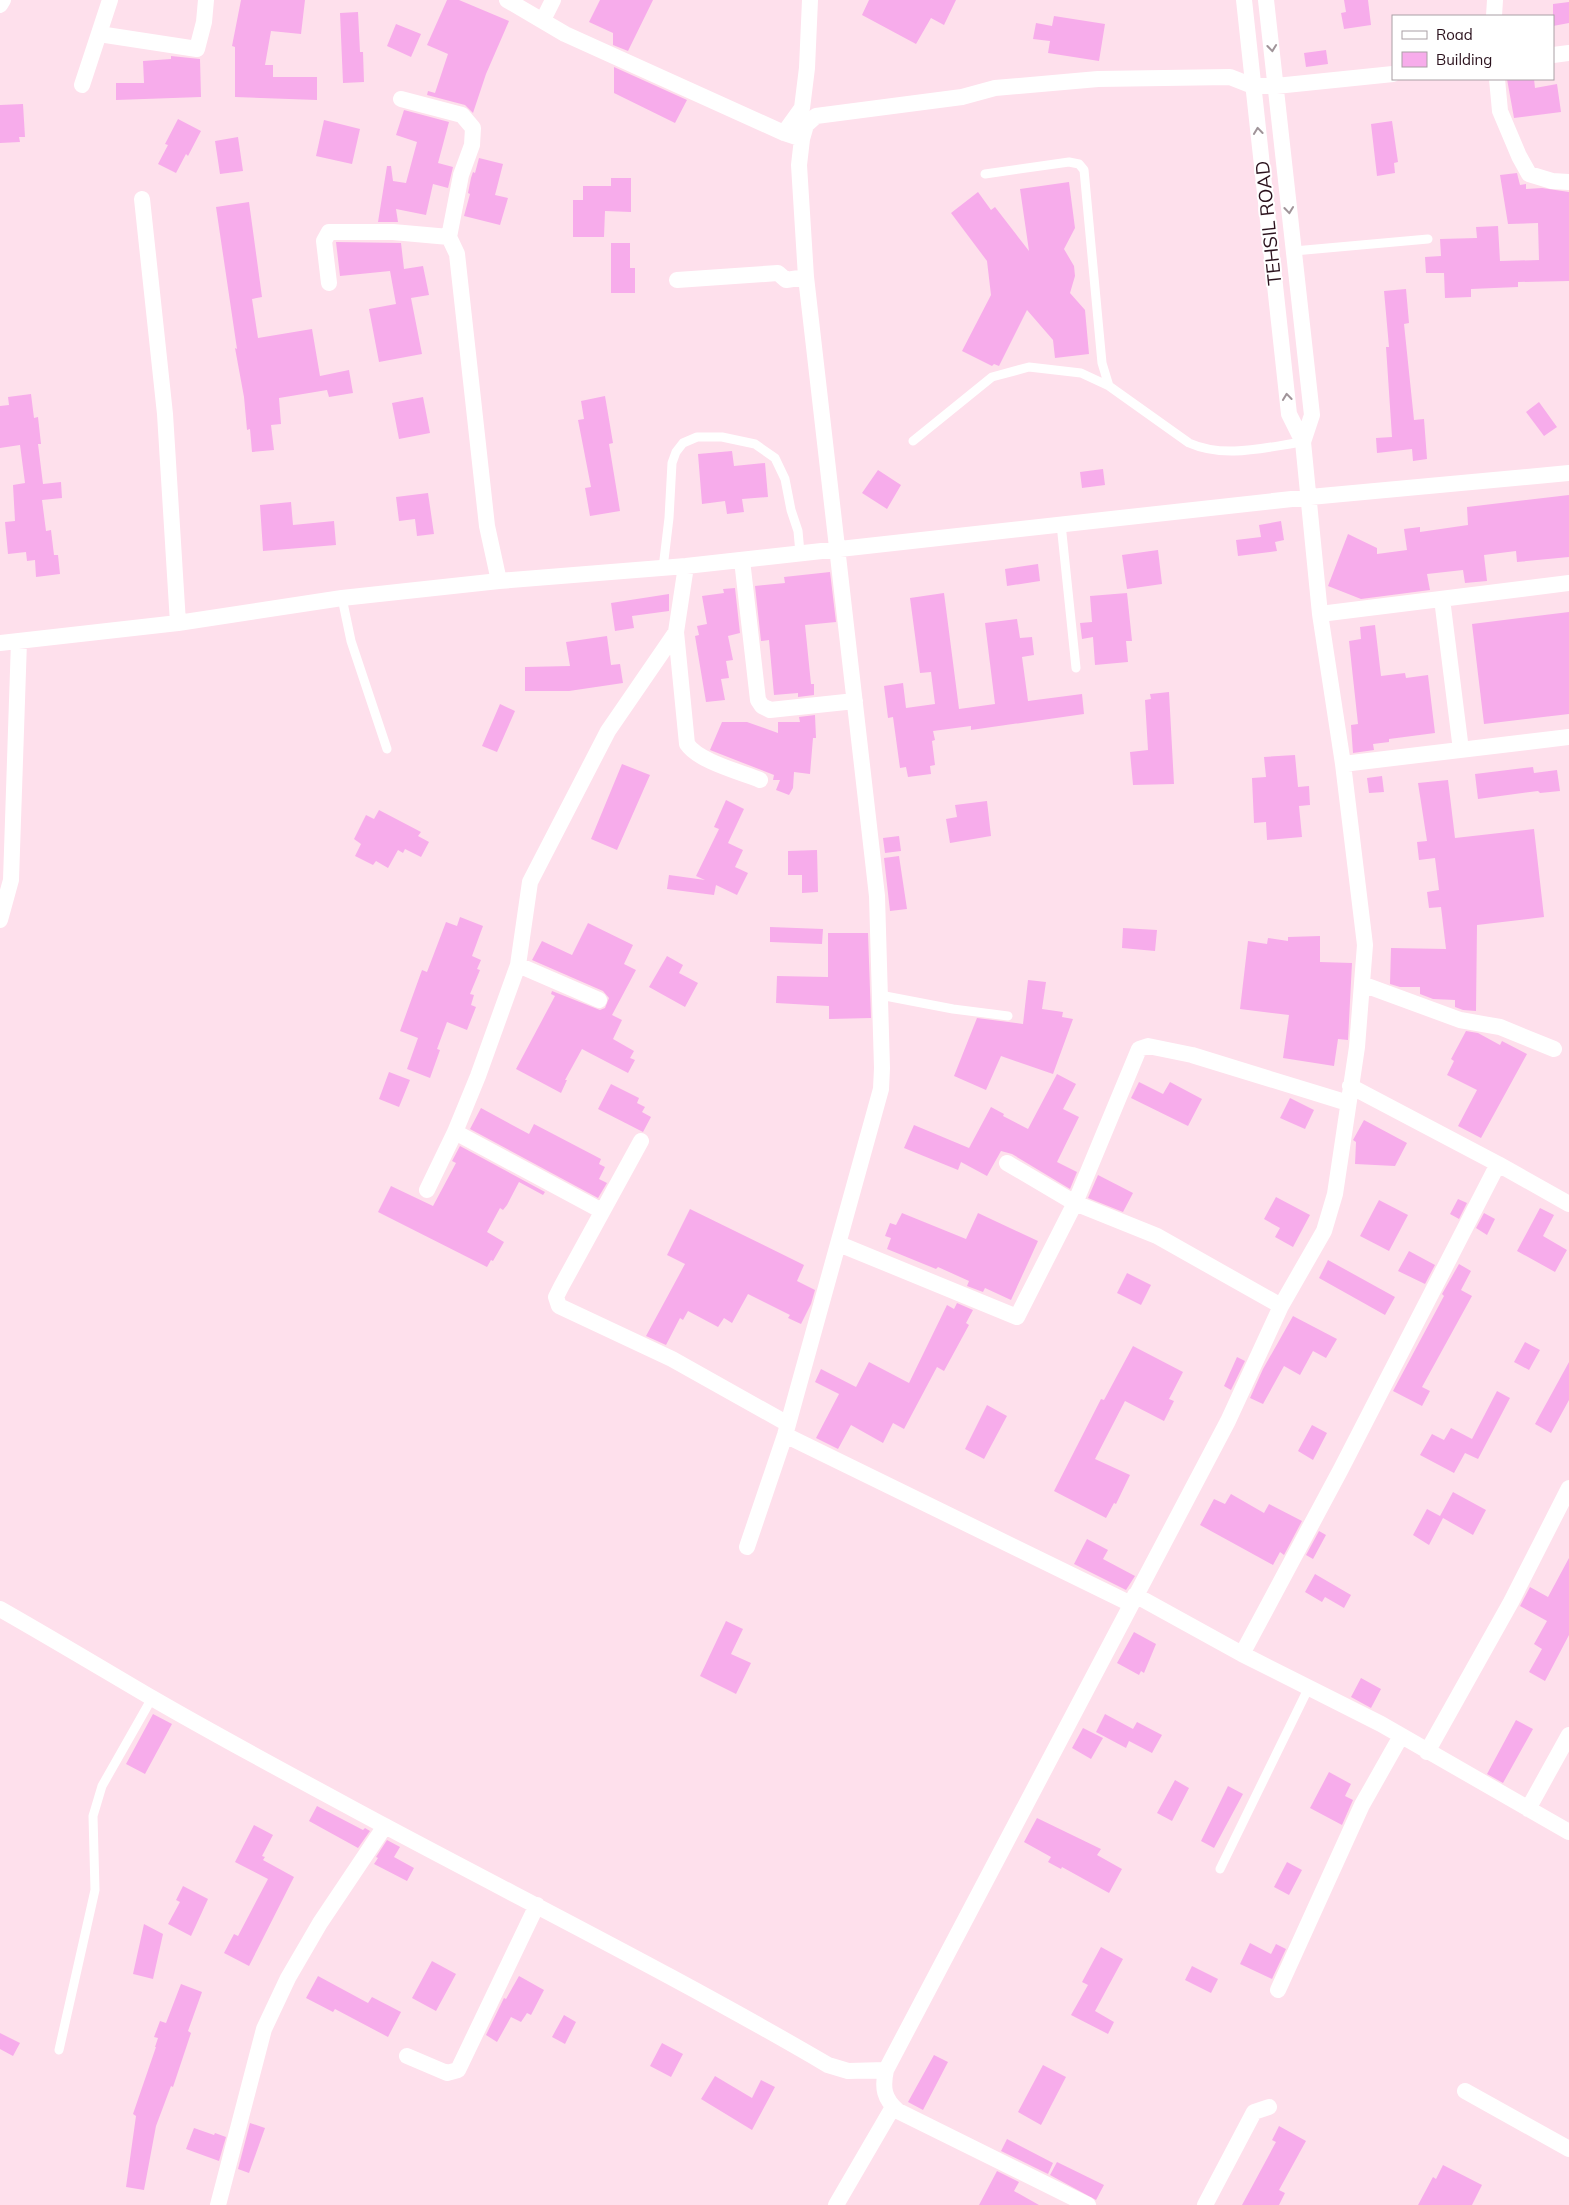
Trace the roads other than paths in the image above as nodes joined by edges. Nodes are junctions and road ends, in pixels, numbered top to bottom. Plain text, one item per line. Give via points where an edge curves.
1 (3, 0) edge
2 (110, 0) edge
3 (206, 0) edge
4 (507, 0) edge
5 (553, 0) edge
6 (810, 0) edge
7 (1244, 0) edge
8 (1266, 0) edge
9 (1494, 0) edge
10 (0, 5) edge
11 (1494, 15) edge
12 (543, 20) junction
13 (99, 34) junction
14 (1569, 53) edge
15 (1554, 55) edge
16 (1392, 74) edge
17 (1497, 80) edge
18 (82, 85) dead end
19 (1253, 86) junction
20 (1276, 86) junction
21 (401, 99) dead end
22 (784, 133) junction
23 (802, 139) junction
24 (985, 174) dead end
25 (1569, 182) edge
26 (142, 199) dead end
27 (449, 237) junction
28 (1428, 239) dead end
29 (1294, 250) junction
30 (806, 277) junction
31 (677, 280) dead end
32 (329, 283) dead end
33 (1109, 386) junction
34 (914, 441) dead end
35 (1303, 442) junction
36 (1569, 473) edge
37 (1310, 497) junction
38 (1061, 524) junction
39 (838, 548) junction
40 (800, 553) junction
41 (742, 560) junction
42 (686, 566) junction
43 (663, 568) junction
44 (499, 582) junction
45 (1569, 583) edge
46 (342, 598) junction
47 (1442, 599) junction
48 (1320, 614) junction
49 (178, 622) junction
50 (676, 632) junction
51 (19, 640) junction
52 (0, 643) edge
53 (1076, 668) dead end
54 (855, 701) junction
55 (1569, 737) edge
56 (387, 749) dead end
57 (1461, 750) junction
58 (1343, 764) junction
59 (760, 780) dead end
60 (0, 920) edge
61 (518, 965) junction
62 (1362, 984) junction
63 (880, 995) junction
64 (599, 1000) dead end
65 (1008, 1016) dead end
66 (1554, 1049) dead end
67 (1350, 1086) junction
68 (1348, 1103) junction
69 (455, 1132) junction
70 (642, 1141) dead end
71 (1007, 1163) dead end
72 (1498, 1164) junction
73 (427, 1190) dead end
74 (1075, 1204) junction
75 (1569, 1204) edge
76 (602, 1211) junction
77 (838, 1244) junction
78 (1281, 1306) junction
79 (787, 1430) junction
80 (1569, 1488) edge
81 (747, 1547) dead end
82 (1133, 1600) junction
83 (0, 1609) edge
84 (1242, 1654) junction
85 (1309, 1687) junction
86 (152, 1698) junction
87 (1569, 1735) edge
88 (1401, 1736) junction
89 (1428, 1752) junction
90 (1528, 1809) junction
91 (385, 1826) junction
92 (1569, 1832) edge
93 (1220, 1869) dead end
94 (537, 1905) junction
95 (1278, 1990) dead end
96 (60, 2050) dead end
97 (407, 2056) dead end
98 (886, 2070) junction
99 (1465, 2091) dead end
100 (893, 2107) junction
101 (1269, 2107) dead end
102 (1569, 2149) edge
103 (218, 2205) edge
104 (836, 2205) edge
105 (1088, 2205) edge
106 (1205, 2205) edge

1 - 10 street
2 - 13 street
3 - 13 street via 197,48
4 - 12 street
5 - 12 street
6 - 22 street via 802,108
7 - 19 street, TEHSIL ROAD
8 -> 20 street
9 - 11 street
12 - 22 street via 565,34
13 - 18 street
14 - 15 street
16 - 20 street
17 - 25 street via 1500,111 1530,174
19 - 20 street
19 - 23 street via 1230,78 1098,78 995,88 962,97 816,116 806,125
35 -> 19 street, TEHSIL ROAD via 1289,414
20 -> 29 street
21 - 27 street via 462,115 473,128 472,145 461,175
22 - 23 street
23 - 30 street via 800,165
24 - 33 lane via 1069,162 1080,164 1084,170 1102,363
26 - 49 street via 165,414
27 - 32 street via 393,232 329,232 324,241
27 - 44 street via 457,254 487,526
28 - 29 lane
29 - 35 street via 1312,414
30 - 31 street via 786,280 778,273
30 - 39 street
33 - 34 lane via 1081,373 1029,367 992,376
33 - 35 lane via 1189,443 1204,450 1234,452
35 - 37 street
36 - 37 street
37 - 38 street
37 - 48 street
38 - 39 street
38 - 53 lane
39 - 40 street
39 - 54 street
40 - 41 street
40 - 43 lane via 786,479 775,458 755,444 722,437 697,437 683,443 672,463
41 - 42 street
41 - 54 street via 758,700 762,706 770,710
42 - 43 street
42 - 50 street
43 - 44 street
44 - 46 street
45 - 47 street
46 - 49 street
46 - 56 lane via 351,641
47 - 48 street
47 - 57 street
48 - 58 street
49 - 51 street
50 - 59 street via 687,744 701,756
50 - 61 street via 608,730 530,882
51 - 52 street
51 - 60 street via 11,880
54 - 63 street via 877,896
55 - 57 street
57 - 58 street
58 - 62 street via 1365,946
61 - 64 street
61 - 69 street
62 - 66 street via 1460,1020 1500,1027
62 - 67 street
63 - 65 lane
63 - 77 street via 881,1089
67 - 68 street
67 - 72 street
68 - 74 street via 1192,1055 1148,1046 1139,1049
68 - 78 street via 1335,1194 1324,1231
69 - 73 street
69 - 76 street
70 - 76 street
71 - 74 street
72 - 75 street
72 - 84 street
74 - 77 street via 1017,1317
74 - 78 street via 1157,1236
76 - 79 street via 556,1297 558,1306 672,1359
77 - 79 street
78 - 82 street via 1228,1422
79 - 81 street
79 - 82 street
80 - 89 street via 1511,1602
82 - 84 street
82 - 98 street
83 - 86 street
84 - 85 street
85 - 88 street
85 - 93 lane
86 - 91 street
86 - 96 lane via 102,1786 93,1816 95,1890
87 - 90 street
88 - 89 street
88 - 95 street via 1362,1806
89 - 90 street
90 - 92 street
91 - 94 street
91 - 103 street via 320,1923 288,1978 264,2030
94 - 97 street via 458,2070 447,2073
94 - 98 street via 828,2065 848,2071
98 - 100 street via 883,2083 885,2097
99 - 102 street
100 - 104 street
100 - 105 street via 919,2123
101 - 106 street via 1254,2112

